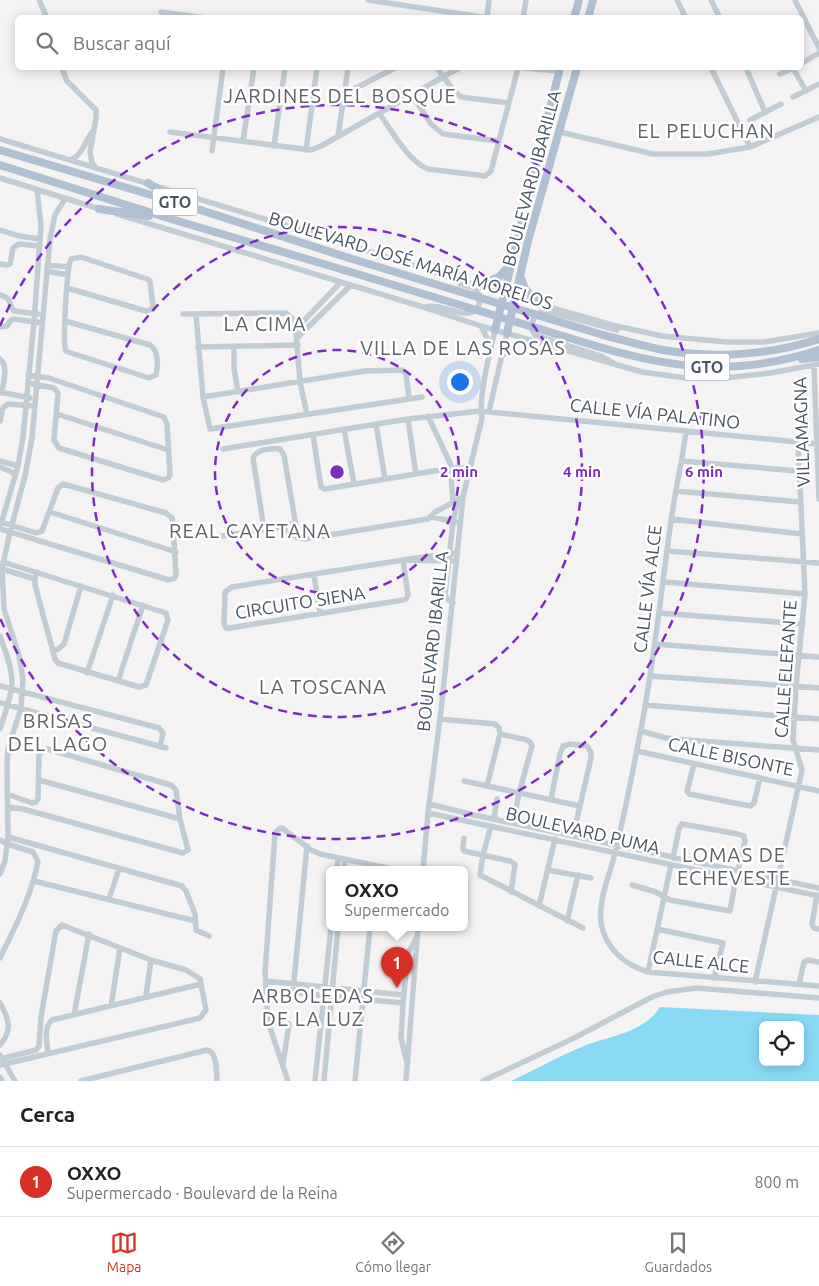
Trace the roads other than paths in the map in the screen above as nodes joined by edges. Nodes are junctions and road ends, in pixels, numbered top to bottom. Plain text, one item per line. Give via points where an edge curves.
1 (40, 0) edge
2 (368, 0) edge
3 (489, 0) edge
4 (526, 0) edge
5 (578, 0) edge
6 (591, 0) edge
7 (677, 0) edge
8 (711, 0) edge
9 (795, 0) edge
10 (402, 3) edge
11 (161, 12) dead end
12 (46, 15) edge
13 (184, 15) edge
14 (475, 15) edge
15 (487, 15) edge
16 (524, 15) edge
17 (575, 15) edge
18 (588, 15) edge
19 (684, 15) edge
20 (718, 15) edge
21 (802, 15) edge
22 (804, 18) edge
23 (819, 48) edge
24 (819, 53) edge
25 (804, 62) edge
26 (63, 70) edge
27 (223, 70) edge
28 (254, 70) edge
29 (285, 70) edge
30 (317, 70) edge
31 (348, 70) edge
32 (390, 70) edge
33 (439, 70) edge
34 (455, 70) edge
35 (517, 70) edge
36 (559, 70) edge
37 (560, 70) edge
38 (574, 70) edge
39 (576, 70) edge
40 (712, 70) edge
41 (747, 70) edge
42 (789, 70) edge
43 (794, 70) edge
44 (780, 74) dead end
45 (444, 76) junction
46 (819, 84) edge
47 (806, 91) junction
48 (344, 94) junction
49 (412, 95) junction
50 (793, 97) dead end
51 (509, 103) junction
52 (781, 104) dead end
53 (765, 112) junction
54 (379, 113) junction
55 (819, 118) edge
56 (750, 120) dead end
57 (93, 131) junction
58 (170, 132) dead end
59 (560, 132) junction
60 (338, 136) junction
61 (214, 138) junction
62 (0, 139) edge
63 (243, 141) junction
64 (498, 141) junction
65 (274, 146) junction
66 (750, 147) junction
67 (0, 150) edge
68 (306, 150) junction
69 (212, 151) dead end
70 (71, 160) junction
71 (0, 165) edge
72 (96, 168) junction
73 (0, 178) edge
74 (148, 183) junction
75 (37, 190) junction
76 (65, 199) junction
77 (185, 205) junction
78 (99, 209) junction
79 (171, 219) junction
80 (42, 225) junction
81 (52, 226) junction
82 (0, 230) edge
83 (19, 236) junction
84 (40, 242) junction
85 (19, 244) junction
86 (512, 262) junction
87 (0, 264) edge
88 (69, 264) junction
89 (47, 268) junction
90 (68, 274) junction
91 (440, 274) junction
92 (520, 275) junction
93 (341, 282) junction
94 (351, 285) junction
95 (479, 285) junction
96 (67, 288) junction
97 (503, 294) junction
98 (0, 295) edge
99 (514, 297) junction
100 (321, 303) junction
101 (539, 304) junction
102 (423, 307) junction
103 (327, 308) junction
104 (35, 314) junction
105 (183, 314) dead end
106 (196, 314) junction
107 (43, 315) junction
108 (65, 321) junction
109 (34, 322) junction
110 (42, 323) junction
111 (481, 326) junction
112 (0, 327) edge
113 (629, 329) junction
114 (296, 330) junction
115 (495, 330) junction
116 (507, 333) junction
117 (819, 333) edge
118 (527, 338) junction
119 (819, 339) edge
120 (297, 342) junction
121 (234, 346) junction
122 (198, 347) junction
123 (819, 350) edge
124 (490, 351) junction
125 (502, 356) junction
126 (819, 356) edge
127 (0, 359) edge
128 (788, 359) junction
129 (816, 364) edge
130 (615, 365) junction
131 (28, 375) junction
132 (38, 376) junction
133 (300, 382) junction
134 (28, 383) junction
135 (37, 385) junction
136 (68, 385) junction
137 (238, 392) junction
138 (1, 393) edge
139 (58, 394) junction
140 (203, 397) junction
141 (422, 397) dead end
142 (26, 398) junction
143 (409, 398) junction
144 (35, 403) junction
145 (26, 405) junction
146 (480, 411) junction
147 (489, 411) junction
148 (57, 414) junction
149 (307, 414) junction
150 (428, 416) junction
151 (482, 418) junction
152 (408, 419) junction
153 (0, 421) edge
154 (376, 424) junction
155 (344, 430) junction
156 (686, 432) junction
157 (313, 435) junction
158 (798, 442) junction
159 (818, 444) edge
160 (223, 449) dead end
161 (168, 450) junction
162 (0, 461) edge
163 (682, 461) junction
164 (18, 466) junction
165 (0, 467) edge
166 (452, 468) junction
167 (470, 468) junction
168 (798, 471) junction
169 (16, 474) junction
170 (416, 474) junction
171 (385, 478) junction
172 (819, 483) edge
173 (354, 484) junction
174 (676, 491) junction
175 (819, 498) edge
176 (458, 499) junction
177 (800, 502) junction
178 (50, 512) junction
179 (431, 517) junction
180 (671, 519) junction
181 (453, 522) junction
182 (460, 522) junction
183 (295, 523) junction
184 (0, 526) edge
185 (281, 527) junction
186 (10, 529) junction
187 (264, 529) junction
188 (802, 534) junction
189 (210, 538) dead end
190 (298, 538) junction
191 (667, 551) junction
192 (176, 552) junction
193 (449, 553) junction
194 (456, 553) junction
195 (402, 560) junction
196 (456, 560) junction
197 (448, 561) junction
198 (3, 562) junction
199 (804, 562) junction
200 (819, 563) edge
201 (2, 569) junction
202 (37, 572) junction
203 (314, 575) junction
204 (35, 579) junction
205 (664, 582) junction
206 (81, 586) junction
207 (805, 594) junction
208 (113, 595) junction
209 (453, 603) junction
210 (143, 605) junction
211 (320, 613) junction
212 (659, 613) junction
213 (3, 620) edge
214 (803, 624) junction
215 (8, 626) junction
216 (0, 628) edge
217 (0, 636) edge
218 (655, 644) junction
219 (53, 651) junction
220 (800, 655) junction
221 (819, 657) edge
222 (87, 673) junction
223 (650, 676) junction
224 (118, 681) junction
225 (0, 686) edge
226 (796, 686) junction
227 (819, 688) edge
228 (11, 689) junction
229 (23, 691) junction
230 (0, 703) edge
231 (8, 705) junction
232 (646, 705) junction
233 (21, 708) junction
234 (794, 717) junction
235 (440, 719) junction
236 (819, 719) edge
237 (0, 729) edge
238 (500, 731) junction
239 (641, 731) junction
240 (794, 748) junction
241 (819, 750) edge
242 (637, 751) junction
243 (694, 764) junction
244 (760, 778) junction
245 (39, 780) junction
246 (464, 781) dead end
247 (488, 786) junction
248 (799, 786) junction
249 (819, 791) edge
250 (519, 793) junction
251 (7, 794) junction
252 (497, 799) dead end
253 (551, 799) junction
254 (429, 804) junction
255 (580, 806) junction
256 (8, 807) junction
257 (428, 813) junction
258 (180, 819) junction
259 (492, 822) junction
260 (513, 823) junction
261 (573, 836) junction
262 (8, 837) junction
263 (464, 838) dead end
264 (555, 839) junction
265 (0, 840) edge
266 (7, 844) junction
267 (617, 845) junction
268 (307, 846) junction
269 (615, 852) junction
270 (483, 855) junction
271 (338, 858) junction
272 (673, 858) junction
273 (345, 860) junction
274 (671, 865) junction
275 (337, 866) edge
276 (344, 866) edge
277 (368, 866) edge
278 (423, 866) edge
279 (119, 869) junction
280 (548, 870) junction
281 (738, 872) junction
282 (0, 874) edge
283 (578, 875) junction
284 (591, 878) dead end
285 (736, 878) junction
286 (777, 880) junction
287 (34, 881) junction
288 (632, 885) dead end
289 (775, 887) junction
290 (819, 888) edge
291 (511, 892) junction
292 (818, 896) edge
293 (664, 897) junction
294 (109, 898) junction
295 (539, 906) junction
296 (196, 921) junction
297 (567, 921) junction
298 (583, 928) dead end
299 (657, 929) junction
300 (819, 929) edge
301 (331, 931) edge
302 (337, 931) edge
303 (370, 931) edge
304 (418, 931) edge
305 (89, 934) junction
306 (209, 936) dead end
307 (417, 937) junction
308 (120, 948) junction
309 (0, 958) edge
310 (151, 960) junction
311 (819, 962) edge
312 (648, 972) junction
313 (714, 978) junction
314 (266, 981) junction
315 (755, 982) junction
316 (201, 984) junction
317 (294, 984) junction
318 (799, 984) junction
319 (819, 986) edge
320 (329, 988) junction
321 (266, 990) junction
322 (293, 991) junction
323 (364, 991) junction
324 (328, 995) junction
325 (404, 995) junction
326 (146, 996) junction
327 (819, 998) edge
328 (363, 999) junction
329 (0, 1003) edge
330 (403, 1003) junction
331 (111, 1006) junction
332 (74, 1015) junction
333 (268, 1022) junction
334 (0, 1045) edge
335 (48, 1054) junction
336 (2, 1060) edge
337 (283, 1066) junction
338 (408, 1066) junction
339 (0, 1077) edge
340 (2, 1081) edge
341 (15, 1081) edge
342 (81, 1081) edge
343 (216, 1081) edge
344 (288, 1081) edge
345 (315, 1081) edge
346 (324, 1081) edge
347 (355, 1081) edge
348 (406, 1081) edge
349 (483, 1081) edge

1 - 12 street
2 - 10 street
3 - 15 street
4 - 16 street
5 - 17 main road
6 - 18 main road
7 - 19 street
8 - 20 street
9 - 21 street
10 - 14 street
11 - 13 street
22 - 23 street
24 - 25 street
26 - 57 street via 67,81 96,110
27 - 61 street
28 - 63 street
29 - 65 street
30 - 68 street
31 - 48 street
32 - 48 street
33 - 45 street
34 - 45 street
35 - 51 street
36 - 86 main road, BOULEVARD IBARILLA
37 - 38 main road via 563,73
39 - 59 main road, BOULEVARD IBARILLA
40 - 66 street
41 - 53 street
42 - 44 street
43 - 47 street
45 - 49 street
45 - 51 street via 461,97
46 - 47 street
47 - 50 street
48 - 60 street
49 - 54 street
49 - 64 street via 443,134
51 - 64 street
52 - 53 street
53 - 56 street
54 - 60 street
54 - 64 street via 413,158 428,169 485,176 490,173
55 - 66 street
57 - 70 street via 80,154
57 - 72 street via 90,158
58 - 61 street
59 - 66 street via 653,154 708,154
59 - 92 main road, BOULEVARD IBARILLA
60 - 68 street
61 - 63 street
61 - 69 street
62 - 70 street
63 - 65 street
65 - 68 street
67 - 77 main road, BOULEVARD JOSÉ MARÍA MORELOS / GTO
70 - 72 street
71 - 79 main road, BOULEVARD JOSÉ MARÍA MORELOS / GTO
72 - 74 street
73 - 75 street
74 - 77 main road
74 - 91 street
75 - 76 street
75 - 80 street
76 - 78 street
76 - 81 street
77 - 119 main road, BOULEVARD JOSÉ MARÍA MORELOS / GTO, bridge via 348,258 603,335 664,350 712,354 761,352
78 - 79 main road
78 - 93 street
79 - 128 main road, BOULEVARD JOSÉ MARÍA MORELOS / GTO, bridge via 633,357 706,368 750,366
80 - 81 street
80 - 84 street
81 - 89 street
82 - 83 street
83 - 84 street
83 - 85 street
84 - 85 street
84 - 104 street
85 - 87 street via 13,248 10,264
86 - 95 main road via 499,277
86 - 97 main road, BOULEVARD IBARILLA
88 - 89 street
88 - 90 street
88 - 96 street via 74,257 82,257 147,279 152,284 153,306 146,311
89 - 90 street
89 - 107 street
90 - 96 street
91 - 95 street
91 - 102 street via 474,288 480,296 479,305 467,314 435,306
92 - 99 main road, BOULEVARD IBARILLA
92 - 101 main road via 525,289
93 - 94 street
93 - 100 street
94 - 102 street
94 - 103 street
95 - 97 street
96 - 108 street
97 - 99 street
97 - 115 main road, BOULEVARD IBARILLA
98 - 104 street via 11,301 14,311
99 - 101 street
99 - 116 main road, BOULEVARD IBARILLA
100 - 103 street
100 - 114 street
101 - 113 street
102 - 111 street
103 - 120 street
104 - 107 street
104 - 109 street
105 - 106 street
106 - 114 street via 286,313 293,318
106 - 122 street
107 - 110 street
108 - 108 street via 66,351 150,378 156,375 156,353 150,345
109 - 110 street
109 - 112 street via 14,319
109 - 131 street
110 - 132 street
111 - 115 street
111 - 124 street
113 - 117 street via 662,336 734,343
113 - 130 street via 603,327 546,311 538,313 531,324 535,335 602,356
114 - 120 street
115 - 116 street
115 - 124 street
116 - 118 street
116 - 125 street
118 - 125 street
118 - 130 street
120 - 121 street
120 - 133 street
121 - 122 street
121 - 137 street
122 - 140 street
123 - 128 main road, BOULEVARD JOSÉ MARÍA MORELOS / GTO
124 - 146 street
125 - 147 street
126 - 128 main road
127 - 138 street via 5,370
129 - 130 street via 746,376 705,379 666,376
129 - 159 street, VILLAMAGNA
131 - 132 street
131 - 134 street
132 - 135 street
132 - 136 street
133 - 137 street
133 - 143 street via 365,371 402,370 406,374
133 - 149 street
134 - 135 street
134 - 142 street
135 - 139 street via 54,388
135 - 144 street
136 - 139 street
136 - 161 street via 164,417
137 - 140 street
138 - 142 street
139 - 148 street
140 - 149 street via 208,427 212,429
141 - 143 street
142 - 144 street
142 - 145 street
143 - 149 street
144 - 145 street
144 - 186 street via 29,458
145 - 153 street via 6,405
145 - 164 street
146 - 147 street, CALLE VÍA PALATINO
146 - 150 street, CALLE VÍA PALATINO
146 - 151 street, BOULEVARD IBARILLA
147 - 151 street
147 - 156 street, CALLE VÍA PALATINO
148 - 161 street
148 - 161 street via 54,440 61,450 162,480 170,475
150 - 152 street, CALLE VÍA PALATINO
150 - 166 street
151 - 167 street, BOULEVARD IBARILLA
152 - 154 street, CALLE VÍA PALATINO
152 - 170 street
154 - 155 street, CALLE VÍA PALATINO
154 - 171 street
155 - 157 street, CALLE VÍA PALATINO
155 - 173 street
156 - 158 street, CALLE VÍA PALATINO
156 - 163 street, CALLE VÍA ALCE
157 - 160 street, CALLE VÍA PALATINO
157 - 173 street via 322,487
158 - 159 street, CALLE VÍA PALATINO
158 - 168 street, CALLE ELEFANTE
159 - 172 street, VILLAMAGNA
162 - 164 street
163 - 168 street
163 - 174 street, CALLE VÍA ALCE
164 - 169 street
165 - 169 street
166 - 167 street
166 - 170 street
166 - 176 street
167 - 176 street, BOULEVARD IBARILLA
168 - 177 street, CALLE ELEFANTE
169 - 184 street
170 - 171 street
171 - 173 street
172 - 175 street, VILLAMAGNA
174 - 177 street
174 - 180 street, CALLE VÍA ALCE
176 - 179 street
176 - 181 street
176 - 182 street, BOULEVARD IBARILLA
177 - 188 street, CALLE ELEFANTE
178 - 186 street via 40,532
178 - 192 street
178 - 192 street via 58,488 68,484 166,513 172,518
179 - 181 street
179 - 190 street
180 - 188 street
180 - 191 street, CALLE VÍA ALCE
181 - 182 street
181 - 193 street
182 - 194 street, BOULEVARD IBARILLA
183 - 185 street
183 - 187 street via 282,451 277,448 258,452 253,458
183 - 190 street
184 - 186 street
185 - 187 street
185 - 190 street
186 - 192 street via 169,580 176,575
186 - 198 street
187 - 189 street
188 - 199 street, CALLE ELEFANTE
191 - 199 street
191 - 205 street, CALLE VÍA ALCE
193 - 194 street, CIRCUITO SIENA
193 - 195 street, CIRCUITO SIENA
193 - 197 street
194 - 196 street, BOULEVARD IBARILLA
195 - 197 street, CIRCUITO SIENA
195 - 203 street, CIRCUITO SIENA
195 - 211 street, CIRCUITO SIENA via 408,596 405,600
196 - 197 street, CIRCUITO SIENA
196 - 209 street, BOULEVARD IBARILLA
197 - 209 street via 445,596
198 - 201 street
198 - 202 street
199 - 200 street
199 - 207 street, CALLE ELEFANTE
201 - 204 street
201 - 213 street
202 - 204 street
202 - 206 street
203 - 211 street
203 - 211 street, CIRCUITO SIENA via 229,588 225,594 224,624 230,628
204 - 219 street
205 - 207 street
205 - 212 street, CALLE VÍA ALCE
206 - 208 street
206 - 219 street via 64,644
207 - 214 street, CALLE ELEFANTE
208 - 210 street
208 - 222 street
209 - 235 street, BOULEVARD IBARILLA
210 - 224 street
210 - 224 street via 165,612 168,620 146,685 141,687
212 - 214 street
212 - 218 street, CALLE VÍA ALCE
213 - 215 street
214 - 220 street, CALLE ELEFANTE
215 - 216 street
215 - 229 street via 21,662
217 - 228 street via 11,674
218 - 220 street
218 - 223 street, CALLE VÍA ALCE
219 - 222 street via 60,665
220 - 221 street
220 - 226 street, CALLE ELEFANTE
222 - 224 street
223 - 226 street
223 - 232 street, CALLE VÍA ALCE
225 - 228 street
226 - 227 street
226 - 234 street, CALLE ELEFANTE
228 - 229 street
228 - 231 street
229 - 233 street
229 - 233 street via 159,728 163,733 163,748
230 - 231 street
231 - 233 street
231 - 237 street
232 - 234 street
232 - 239 street, CALLE VÍA ALCE
233 - 251 street via 8,749
234 - 236 street
234 - 240 street, CALLE ELEFANTE
235 - 238 street via 494,724
235 - 254 street, BOULEVARD IBARILLA
238 - 247 street
238 - 250 street via 530,742 532,746
239 - 240 street via 666,738
239 - 242 street, CALLE VÍA ALCE
240 - 241 street
240 - 248 street, CALLE ELEFANTE via 802,770
242 - 243 street, CALLE BISONTE
242 - 267 street, CALLE ALCE
243 - 244 street, CALLE BISONTE
243 - 244 street via 688,793 750,806 754,803
244 - 248 street, CALLE BISONTE
245 - 251 street via 38,798 34,803
245 - 258 street
245 - 258 street via 39,756 47,749 173,786
246 - 247 street
247 - 250 street
248 - 249 street, CALLE BISONTE
248 - 286 street, CALLE ELEFANTE
250 - 253 street
250 - 260 street
251 - 256 street
252 - 259 street
253 - 255 street
253 - 255 street via 563,746 581,744 589,748 592,758
254 - 257 street, BOULEVARD IBARILLA
254 - 259 street, BOULEVARD PUMA
255 - 261 street
256 - 258 street via 185,853 189,848
256 - 262 street
257 - 259 street, BOULEVARD PUMA
257 - 278 street, BOULEVARD IBARILLA
259 - 260 street, BOULEVARD PUMA
259 - 264 street, BOULEVARD PUMA
259 - 270 street
260 - 261 street, BOULEVARD PUMA
261 - 267 street, BOULEVARD PUMA
262 - 266 street
262 - 279 street
263 - 270 street via 464,851
264 - 269 street, BOULEVARD PUMA
264 - 280 street
265 - 266 street
266 - 282 street
266 - 287 street via 33,852 38,861
267 - 269 street, CALLE ALCE
267 - 272 street, BOULEVARD PUMA
268 - 271 street via 315,853
268 - 314 street via 282,828 274,835 264,963
268 - 317 street
269 - 274 street, BOULEVARD PUMA
269 - 312 street, CALLE ALCE via 601,907 604,932 623,960
270 - 291 street via 482,876
270 - 291 street via 513,862 516,867
271 - 273 street
271 - 275 street
272 - 281 street, BOULEVARD PUMA
272 - 281 street via 680,825 738,834 744,836 745,841
273 - 276 street
273 - 277 street
274 - 285 street, BOULEVARD PUMA
274 - 293 street
279 - 294 street
279 - 296 street via 182,886
280 - 283 street
280 - 295 street
281 - 286 street, BOULEVARD PUMA
283 - 284 street
283 - 297 street
285 - 289 street, BOULEVARD PUMA
285 - 293 street via 730,912
286 - 289 street, CALLE ELEFANTE
286 - 290 street, BOULEVARD PUMA
287 - 294 street
287 - 309 street
288 - 293 street
289 - 292 street, BOULEVARD PUMA
289 - 315 street, CALLE ELEFANTE
291 - 295 street
292 - 300 street via 812,924
293 - 299 street
294 - 296 street
295 - 297 street
296 - 306 street via 196,930
297 - 298 street
299 - 312 street
299 - 313 street via 723,943
301 - 320 street
302 - 320 street
303 - 323 street
304 - 307 street
305 - 308 street
305 - 332 street
305 - 336 street via 65,925 58,928 40,1017 39,1046 36,1050
307 - 325 street via 408,952
307 - 338 street
308 - 310 street
308 - 331 street
310 - 316 street via 186,970 197,976
310 - 326 street
311 - 318 street via 808,960 802,964
312 - 313 street, CALLE ALCE
313 - 315 street, CALLE ALCE
314 - 317 street
314 - 321 street
315 - 318 street, CALLE ALCE
316 - 326 street
316 - 335 street via 206,1010 200,1018
317 - 320 street
317 - 322 street
318 - 319 street, CALLE ALCE
320 - 323 street
320 - 324 street
321 - 322 street
321 - 333 street
322 - 324 street
323 - 325 street
323 - 328 street
324 - 328 street
324 - 345 street
324 - 346 street
325 - 330 street
326 - 331 street
327 - 349 street via 696,988 667,992
328 - 330 street
328 - 347 street
329 - 334 street via 9,1025 7,1036
330 - 338 street via 401,1038
331 - 332 street
332 - 335 street via 48,1024
333 - 337 street
333 - 337 street via 289,1024
335 - 336 street
336 - 341 street
337 - 344 street
338 - 348 street
339 - 340 street
342 - 343 street via 207,1050 215,1056

